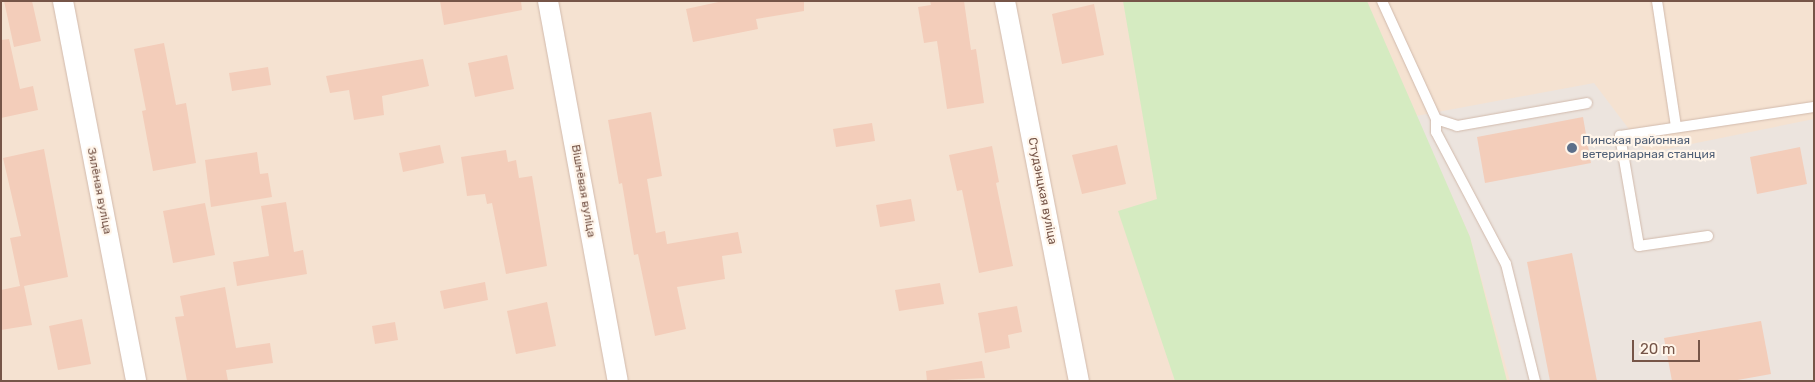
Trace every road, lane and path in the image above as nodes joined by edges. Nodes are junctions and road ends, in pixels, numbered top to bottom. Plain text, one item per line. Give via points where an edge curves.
1 (63, 1) edge
2 (548, 1) edge
3 (1005, 1) edge
4 (1382, 1) edge
5 (1657, 1) edge
6 (1587, 104) dead end
7 (1814, 107) edge
8 (1436, 119) junction
9 (1676, 126) junction
10 (1708, 236) dead end
11 (136, 381) edge
12 (618, 381) edge
13 (1079, 381) edge
14 (1535, 381) edge

1 - 11 street, Зялёная вуліца
2 - 12 street, Вішнёвая вуліца
3 - 13 street, Студэнцкая вуліца
4 - 8 lane
5 - 9 lane
6 - 8 lane via 1457,126
7 - 9 lane
8 - 14 lane via 1436,132 1506,264
9 - 10 lane via 1620,136 1639,246

